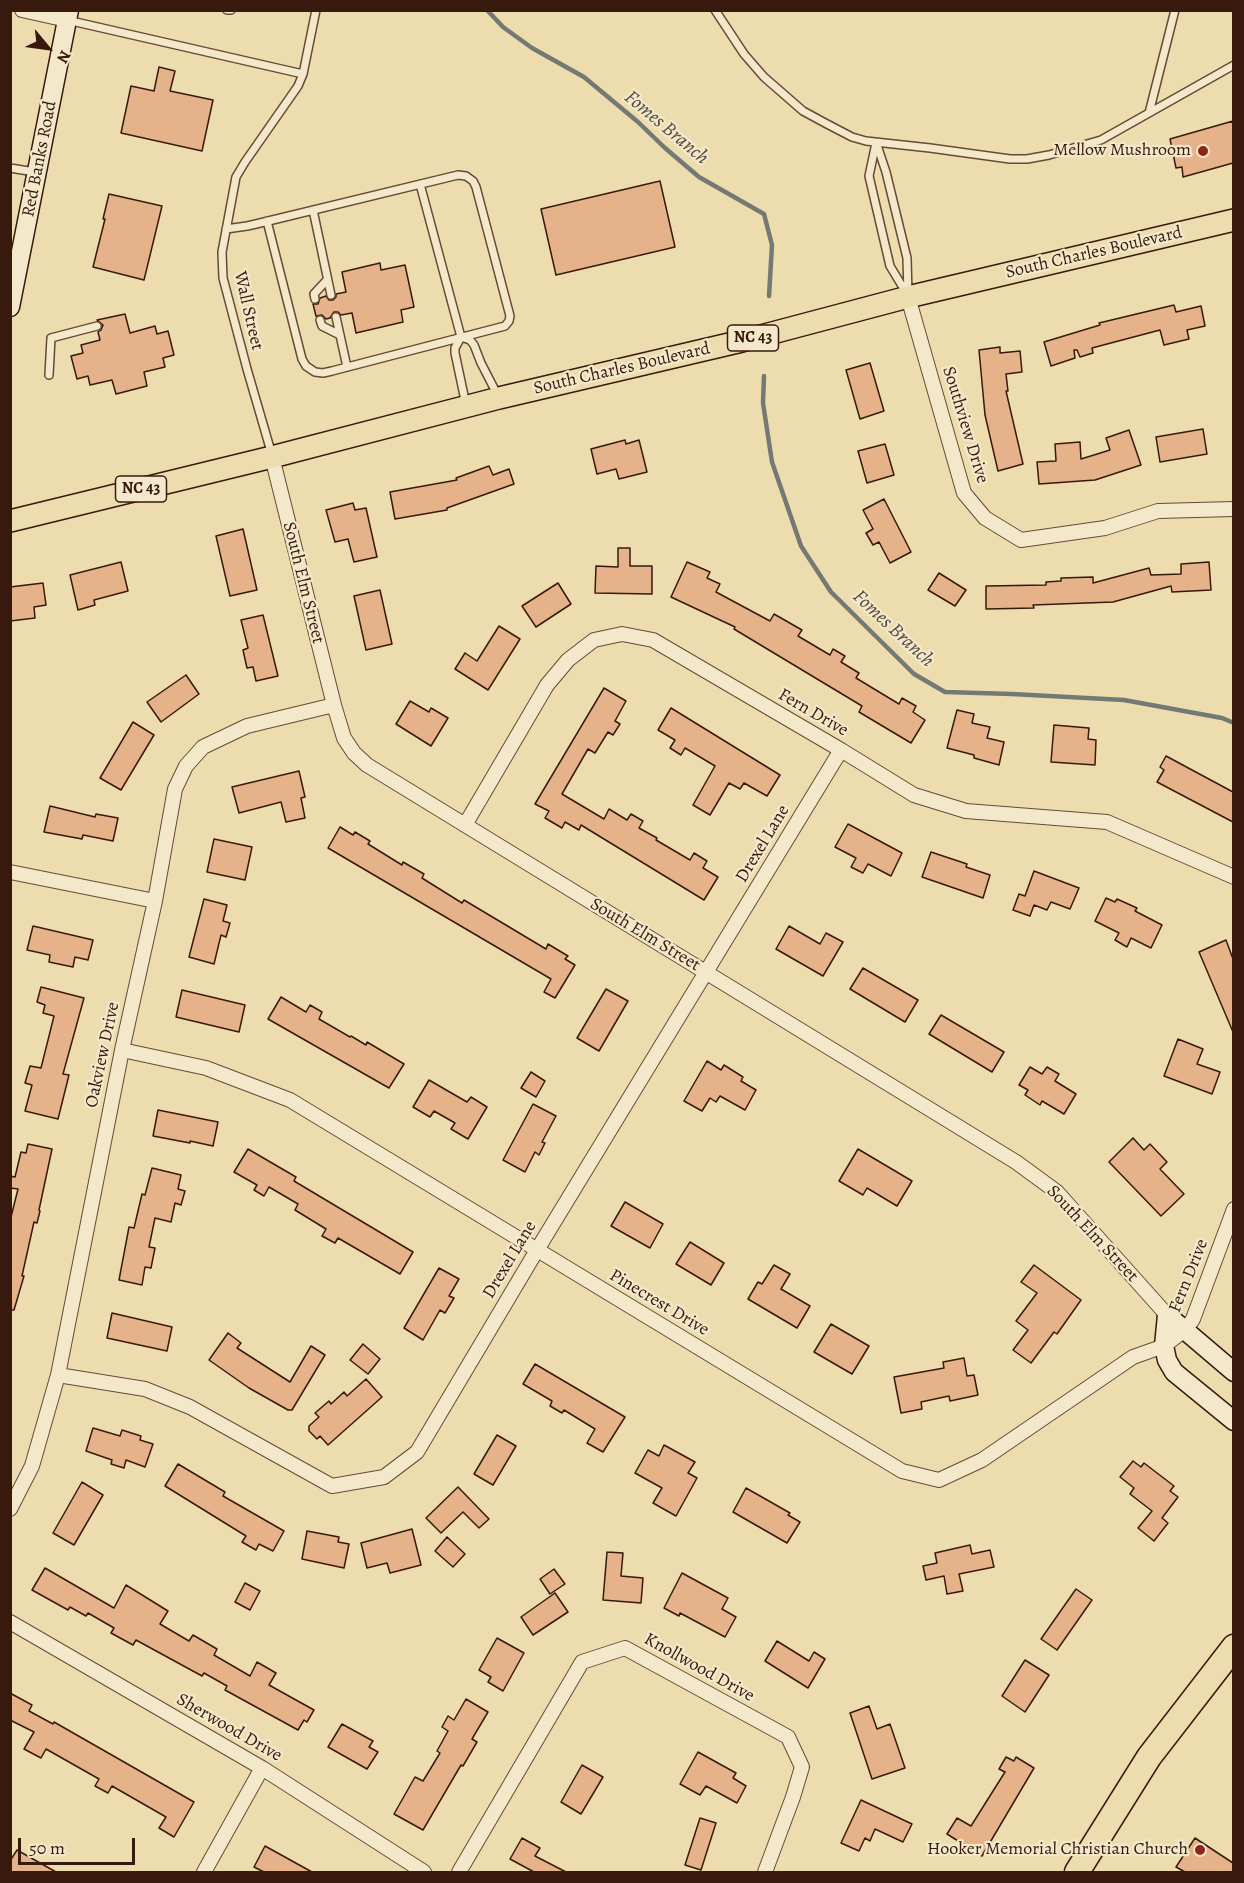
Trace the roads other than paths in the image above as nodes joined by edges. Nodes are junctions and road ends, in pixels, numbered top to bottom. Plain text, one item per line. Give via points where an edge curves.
1 (22, 10) edge
2 (226, 10) edge
3 (231, 10) edge
4 (316, 10) edge
5 (715, 10) edge
6 (1175, 10) edge
7 (68, 16) edge
8 (1233, 65) edge
9 (303, 74) junction
10 (1149, 113) junction
11 (876, 143) junction
12 (10, 168) edge
13 (37, 173) junction
14 (420, 184) junction
15 (313, 210) junction
16 (1233, 220) edge
17 (267, 221) junction
18 (226, 230) junction
19 (327, 280) junction
20 (330, 295) dead end
21 (908, 297) junction
22 (11, 298) edge
23 (315, 299) dead end
24 (336, 317) dead end
25 (320, 320) dead end
26 (96, 326) dead end
27 (340, 335) junction
28 (461, 337) junction
29 (347, 367) junction
30 (49, 375) dead end
31 (499, 398) junction
32 (466, 408) junction
33 (272, 457) junction
34 (1233, 509) edge
35 (10, 521) edge
36 (334, 705) junction
37 (841, 750) junction
38 (465, 825) junction
39 (10, 872) edge
40 (1233, 877) edge
41 (155, 901) junction
42 (706, 972) junction
43 (122, 1050) junction
44 (1233, 1209) edge
45 (537, 1250) junction
46 (1167, 1315) junction
47 (1185, 1329) junction
48 (1164, 1346) junction
49 (1233, 1372) edge
50 (58, 1375) junction
51 (1233, 1421) edge
52 (10, 1509) edge
53 (10, 1622) edge
54 (1231, 1656) edge
55 (262, 1768) junction
56 (204, 1872) edge
57 (424, 1872) edge
58 (459, 1872) edge
59 (765, 1872) edge
60 (1077, 1872) edge

1 - 7 street
2 - 3 lane
4 - 9 lane, Wall Street
5 - 11 lane via 744,54 781,94 803,111 852,137
6 - 10 lane
7 - 9 lane
7 - 13 street, Red Banks Road
8 - 10 lane
9 - 18 lane, Wall Street via 236,177
10 - 11 lane via 1101,140 1027,159
11 - 21 lane via 907,258
11 - 21 lane via 869,176 890,266
12 - 13 lane
13 - 22 street, Red Banks Road
14 - 15 lane
14 - 28 lane
14 - 28 lane via 458,175 466,176 476,187 510,316 505,326
15 - 17 lane
15 - 19 lane
16 - 21 main road, South Charles Boulevard / NC 43
17 - 18 lane
17 - 29 lane via 302,359 315,372
18 - 33 lane, Wall Street via 223,278
19 - 20 lane
19 - 23 lane via 314,294
21 - 31 main road, South Charles Boulevard / NC 43
21 - 34 street, Southview Drive via 964,493 985,518 1021,540 1105,528 1158,511
24 - 27 lane
25 - 27 lane via 322,327
26 - 30 lane via 51,338
27 - 29 lane
28 - 29 lane
28 - 31 lane via 474,345
28 - 32 lane via 454,352
31 - 32 main road, South Charles Boulevard / NC 43
32 - 33 main road, South Charles Boulevard / NC 43
33 - 35 main road, South Charles Boulevard / NC 43
33 - 36 street, South Elm Street
36 - 38 street, South Elm Street via 344,738 360,759
36 - 41 street, Oakview Drive via 247,726 202,747 186,766 175,789
37 - 38 street, Fern Drive via 652,640 622,634 594,640 568,660 547,685
37 - 40 street, Fern Drive via 914,795 966,811 1107,822
37 - 42 street, Drexel Lane
38 - 42 street, South Elm Street
39 - 41 street
41 - 43 street, Oakview Drive
42 - 45 street, Drexel Lane
42 - 46 street, South Elm Street via 1049,1186
43 - 45 street, Pinecrest Drive via 206,1068 290,1100
43 - 50 street, Oakview Drive
44 - 47 street, Fern Drive via 1194,1319
45 - 48 street, Pinecrest Drive via 902,1471 939,1479 982,1460 1133,1357
45 - 50 street, Drexel Lane via 417,1452 384,1478 332,1486 190,1407 145,1389
46 - 47 street, South Elm Street
46 - 48 street
47 - 48 street, Fern Drive
47 - 49 street, South Elm Street
48 - 51 street via 1173,1372
50 - 52 street, Oakview Drive via 32,1466
53 - 55 street, Sherwood Drive
54 - 60 highway via 1149,1756
55 - 56 street
55 - 57 street, Sherwood Drive
58 - 59 street, Knollwood Drive via 582,1662 626,1648 788,1737 802,1767

